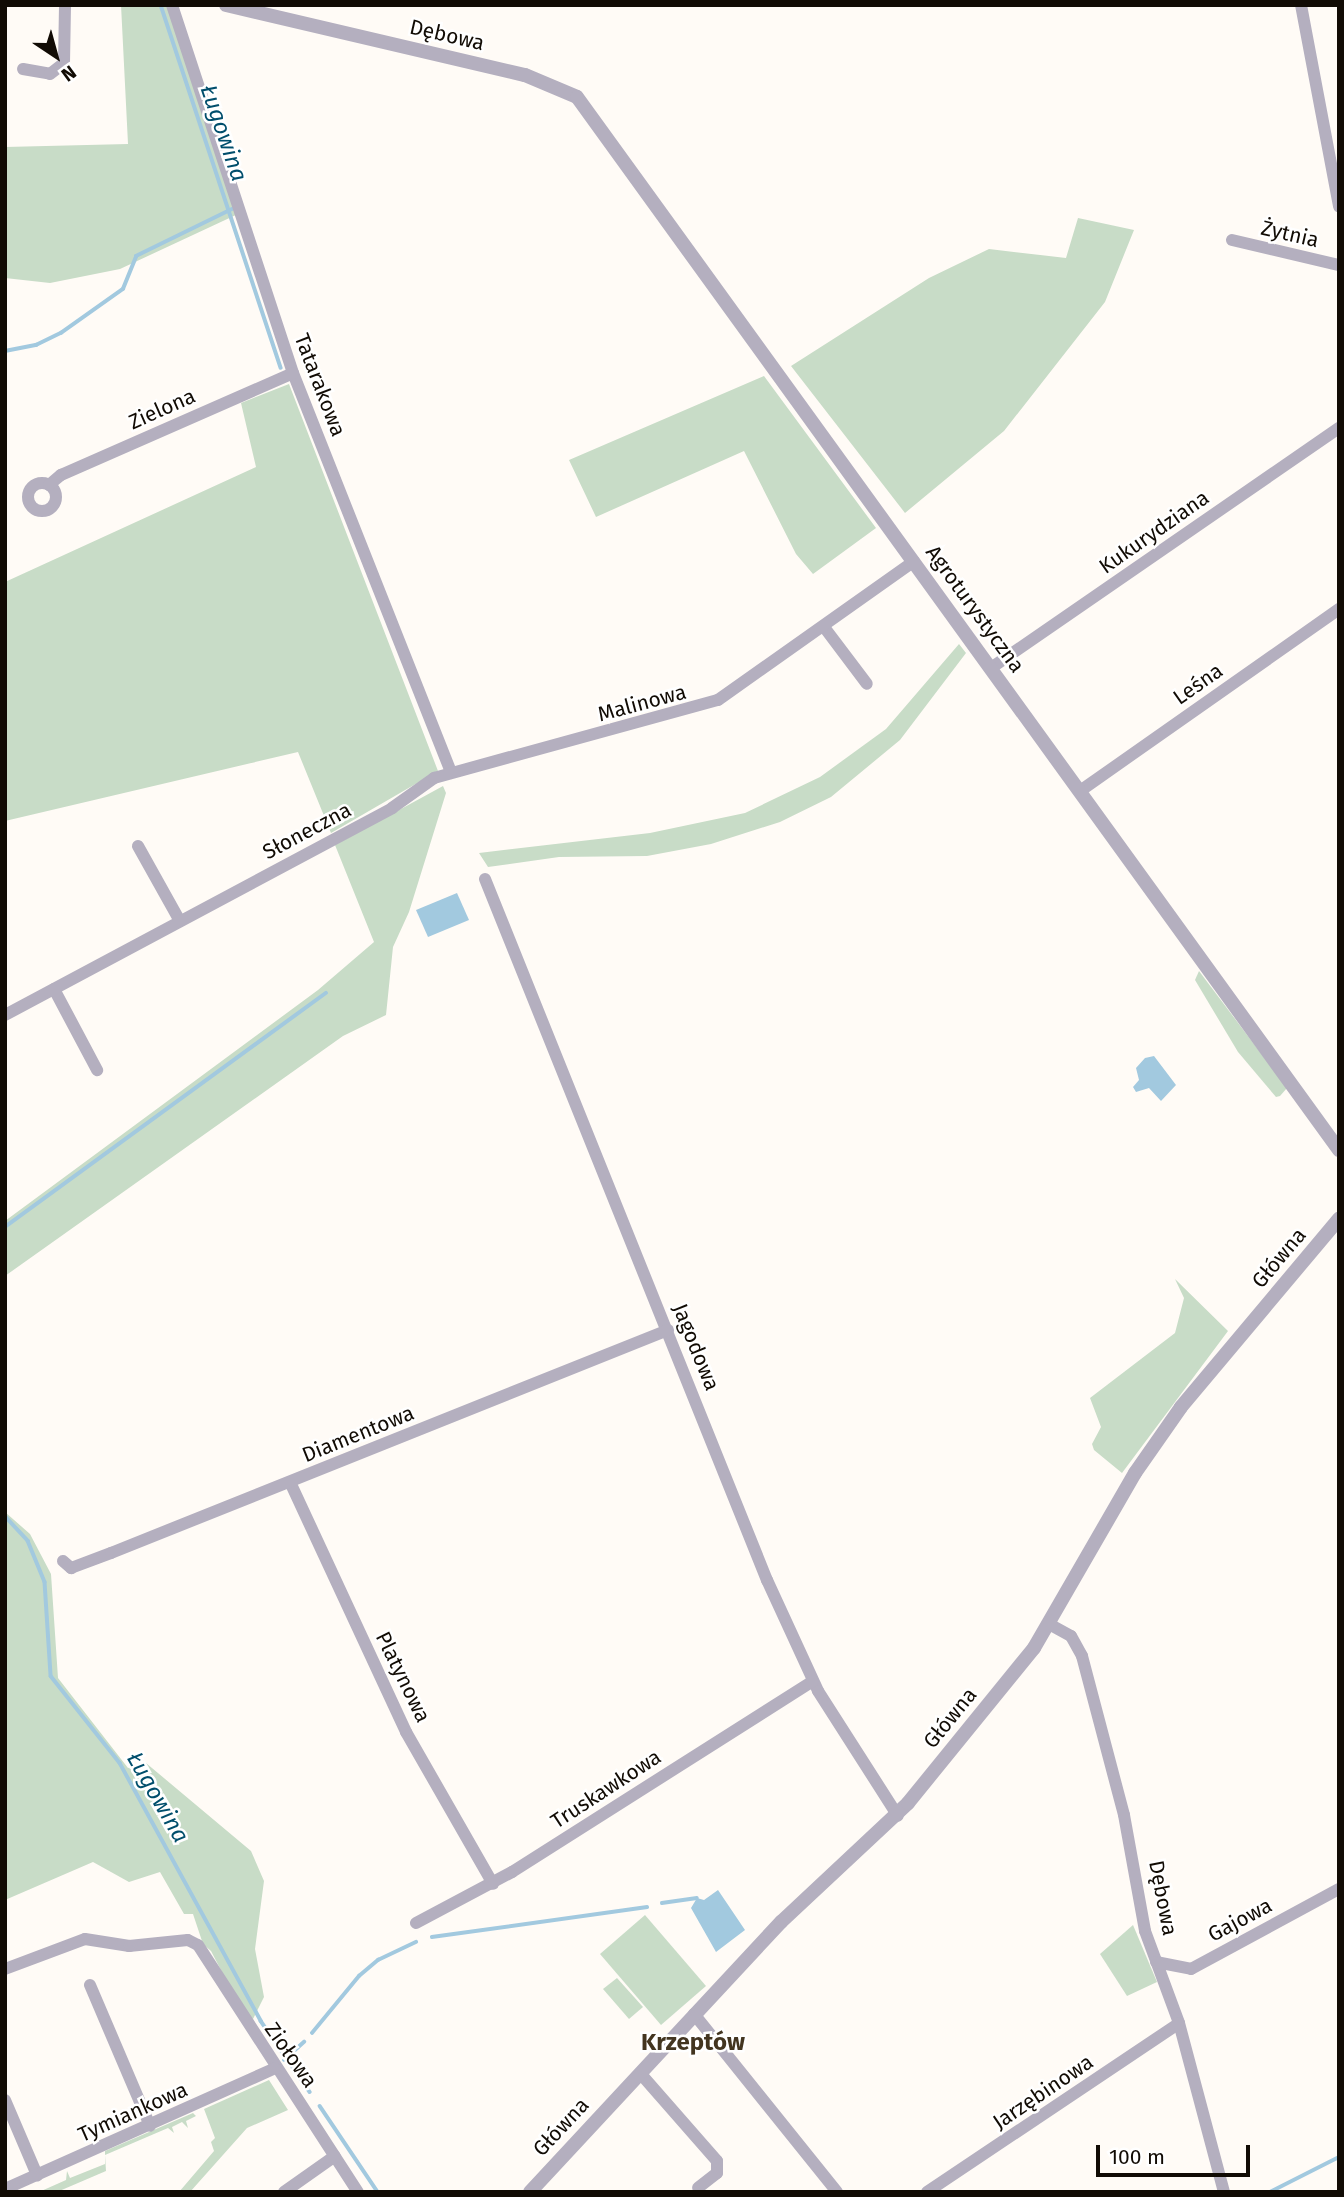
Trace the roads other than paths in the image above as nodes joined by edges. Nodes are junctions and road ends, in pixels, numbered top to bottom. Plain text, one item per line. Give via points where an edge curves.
1 (65, 5) edge
2 (172, 5) edge
3 (226, 5) edge
4 (1301, 5) edge
5 (23, 69) dead end
6 (574, 96) joint
7 (1339, 206) edge
8 (1232, 240) dead end
9 (1339, 265) edge
10 (293, 373) junction
11 (1339, 428) edge
12 (49, 485) dead end
13 (914, 561) junction
14 (1339, 609) edge
15 (824, 627) junction
16 (991, 668) junction
17 (867, 684) dead end
18 (451, 772) junction
19 (1080, 791) junction
20 (138, 846) dead end
21 (485, 879) dead end
22 (180, 921) junction
23 (54, 989) junction
24 (5, 1015) edge
25 (97, 1070) dead end
26 (1339, 1150) edge
27 (1339, 1219) edge
28 (668, 1330) junction
29 (290, 1482) junction
30 (63, 1561) dead end
31 (1049, 1624) junction
32 (813, 1681) junction
33 (898, 1816) junction
34 (493, 1884) junction
35 (1339, 1889) edge
36 (416, 1923) dead end
37 (1156, 1962) junction
38 (5, 1969) edge
39 (90, 1984) dead end
40 (694, 2014) junction
41 (1179, 2023) junction
42 (275, 2068) junction
43 (640, 2073) junction
44 (5, 2100) edge
45 (150, 2126) junction
46 (335, 2156) junction
47 (37, 2175) junction
48 (698, 2188) dead end
49 (5, 2189) edge
50 (284, 2192) edge
51 (358, 2192) edge
52 (530, 2192) edge
53 (838, 2192) edge
54 (927, 2192) edge
55 (1224, 2192) edge

1 - 5 street via 64,64 50,74
2 - 10 street, Tatarakowa
3 - 6 street, Dębowa via 525,75
4 - 7 street
6 - 13 street, Agroturystyczna
8 - 9 street, Żytnia
10 - 12 street, Zielona via 61,475
10 - 18 street, Tatarakowa
11 - 16 street, Kukurydziana
13 - 15 street, Malinowa
13 - 16 street, Agroturystyczna
14 - 19 street, Leśna
15 - 17 street
15 - 18 street, Malinowa via 745,685 705,706
16 - 19 street, Agroturystyczna
18 - 22 street, Słoneczna
19 - 26 street, Agroturystyczna
20 - 22 street
21 - 28 street, Jagodowa
22 - 23 street, Słoneczna
23 - 24 street, Słoneczna
23 - 25 street
27 - 31 street, Główna via 1153,1445
28 - 29 street, Diamentowa
28 - 32 street, Jagodowa via 767,1580
29 - 30 street, Diamentowa via 71,1568
29 - 34 street, Platynowa via 406,1732
31 - 33 street, Główna
31 - 37 street, Dębowa via 1071,1636 1082,1656
32 - 33 street, Jagodowa
32 - 34 street, Truskawkowa
33 - 40 street, Główna via 781,1922
34 - 36 street, Truskawkowa
35 - 37 street, Gajowa via 1191,1969
37 - 41 street, Dębowa
38 - 42 street, Ziołowa via 76,1940 129,1945 194,1942 208,1956
39 - 45 street
40 - 43 street, Główna
40 - 53 street
41 - 54 street, Jarzębinowa
41 - 55 street, Dębowa
42 - 45 street, Tymiankowa
42 - 46 street, Ziołowa
43 - 48 street via 717,2161 717,2173
43 - 52 street, Główna
44 - 47 street
45 - 47 street, Tymiankowa
46 - 50 street
46 - 51 street, Ziołowa
47 - 49 street, Tymiankowa

